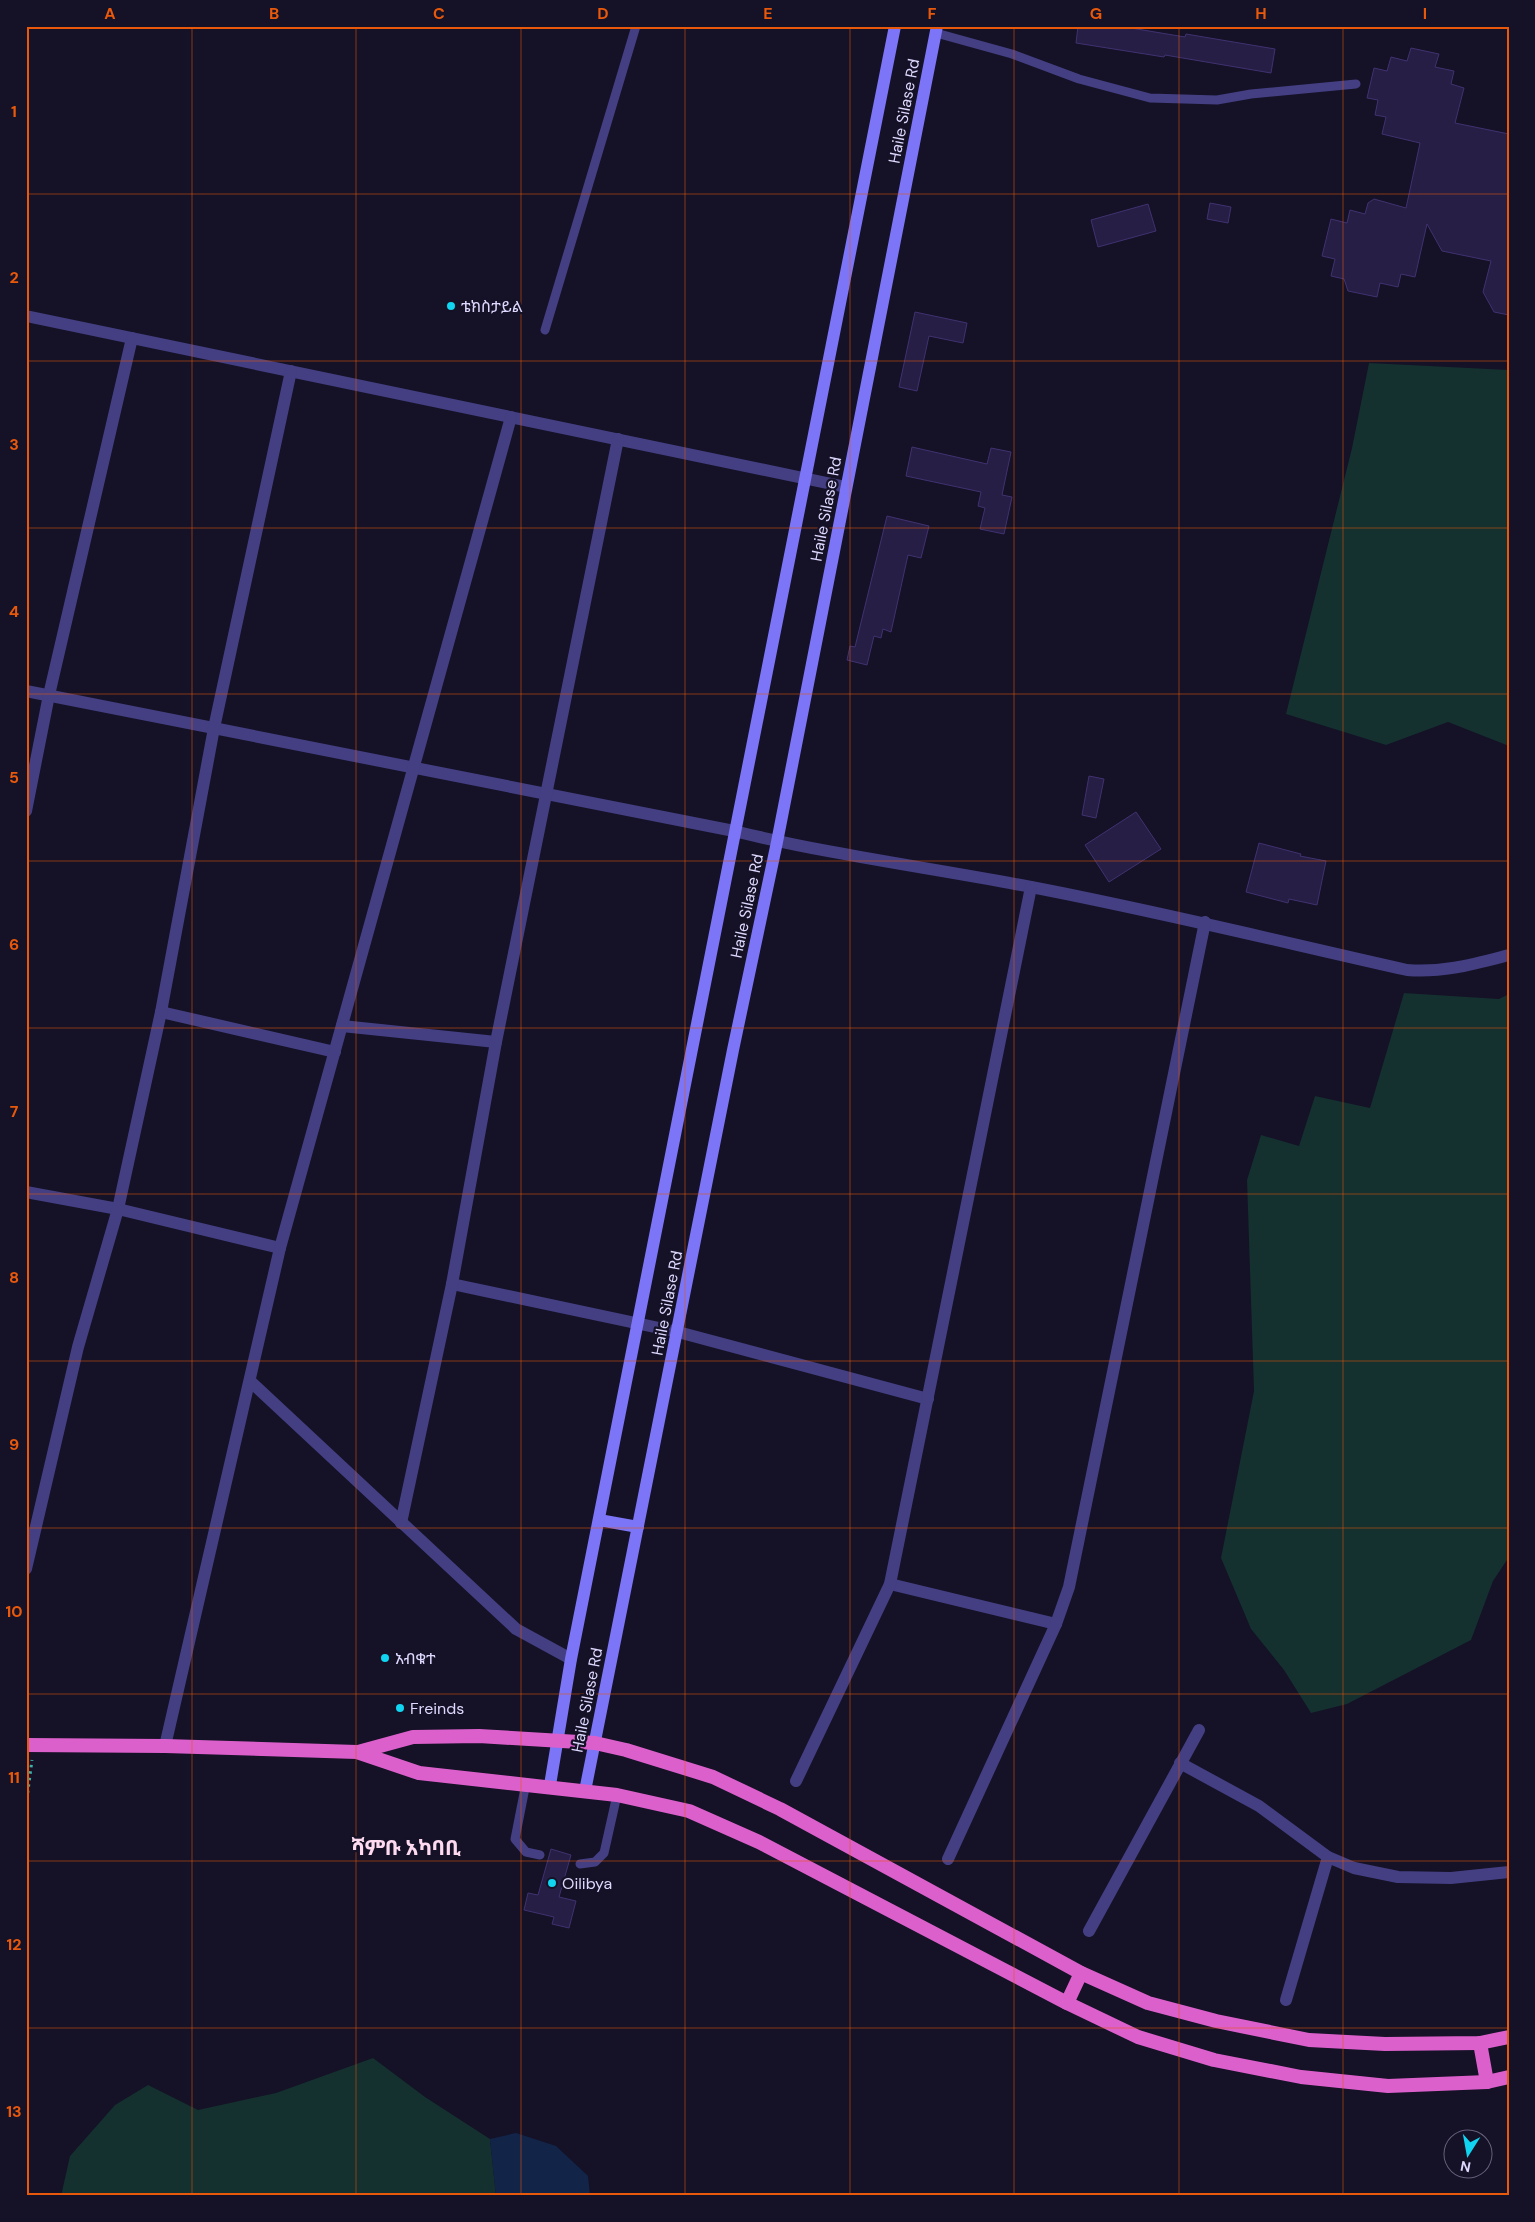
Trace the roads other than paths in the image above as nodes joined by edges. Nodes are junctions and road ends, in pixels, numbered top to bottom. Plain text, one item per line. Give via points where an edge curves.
1 (636, 26) edge
2 (895, 26) edge
3 (937, 30) edge
4 (1356, 84) dead end
5 (26, 316) edge
6 (545, 330) dead end
7 (132, 338) junction
8 (291, 371) junction
9 (510, 417) junction
10 (618, 439) junction
11 (807, 478) junction
12 (846, 486) junction
13 (26, 691) edge
14 (49, 695) junction
15 (214, 728) junction
16 (413, 768) junction
17 (545, 794) junction
18 (26, 811) edge
19 (734, 831) junction
20 (778, 842) junction
21 (1031, 887) junction
22 (1205, 922) junction
23 (1509, 955) edge
24 (161, 1012) junction
25 (342, 1026) junction
26 (496, 1042) junction
27 (335, 1052) junction
28 (26, 1192) edge
29 (118, 1209) junction
30 (280, 1248) junction
31 (452, 1284) junction
32 (638, 1322) junction
33 (678, 1332) junction
34 (251, 1382) junction
35 (928, 1399) junction
36 (599, 1520) junction
37 (401, 1522) junction
38 (638, 1527) junction
39 (26, 1569) edge
40 (890, 1584) junction
41 (1056, 1624) junction
42 (571, 1659) junction
43 (1200, 1730) dead end
44 (557, 1739) junction
45 (595, 1743) junction
46 (30, 1745) edge
47 (165, 1746) junction
48 (358, 1752) junction
49 (1180, 1763) junction
50 (796, 1781) dead end
51 (526, 1783) junction
52 (550, 1786) junction
53 (585, 1791) junction
54 (617, 1795) junction
55 (540, 1855) dead end
56 (1328, 1857) junction
57 (948, 1859) dead end
58 (580, 1864) dead end
59 (1509, 1872) edge
60 (1089, 1931) dead end
61 (1081, 1973) junction
62 (1286, 2000) dead end
63 (1067, 2003) junction
64 (1509, 2037) edge
65 (1480, 2043) junction
66 (1509, 2077) edge
67 (1487, 2082) junction

1 - 6 lane
2 - 11 main road, Haile Silase Rd
3 - 4 lane via 1079,78 1150,98 1217,100
3 - 12 main road, Haile Silase Rd
5 - 7 street
7 - 8 street
7 - 14 street
8 - 9 street
8 - 15 street
9 - 10 street
9 - 16 street
10 - 11 street
10 - 17 street
11 - 12 street
11 - 19 main road, Haile Silase Rd
12 - 20 main road, Haile Silase Rd
13 - 14 street
14 - 15 street
14 - 18 street
15 - 16 street
15 - 24 street
16 - 17 street
16 - 25 street
17 - 19 street
17 - 26 street
19 - 20 street
19 - 32 main road, Haile Silase Rd
20 - 21 street
20 - 33 main road, Haile Silase Rd
21 - 22 street
21 - 35 street
22 - 23 street via 1407,970 1430,972 1458,968
22 - 41 street via 1069,1587
24 - 27 street
24 - 29 street
25 - 26 street
25 - 27 street
26 - 31 street
27 - 30 street
28 - 29 street
29 - 30 street
29 - 39 street via 78,1347
30 - 34 street
31 - 32 street
31 - 37 street
32 - 33 street
32 - 36 main road, Haile Silase Rd
33 - 35 street
33 - 38 main road, Haile Silase Rd
34 - 37 street
34 - 47 street
35 - 40 street
36 - 38 main road
36 - 42 main road, Haile Silase Rd
37 - 42 street via 516,1629
38 - 45 main road, Haile Silase Rd
40 - 41 street
40 - 50 street
41 - 57 street
42 - 44 main road, Haile Silase Rd
43 - 49 street
44 - 45 highway
44 - 48 highway via 413,1737
44 - 52 main road, Haile Silase Rd
45 - 53 main road, Haile Silase Rd
45 - 61 highway via 713,1777 780,1809
46 - 47 highway
47 - 48 highway
48 - 51 highway via 419,1773
49 - 56 street via 1259,1806
49 - 60 street
51 - 52 highway
51 - 55 lane via 515,1839 526,1852
52 - 53 highway
53 - 54 highway
54 - 58 lane via 604,1853 596,1862
54 - 63 highway via 690,1811 759,1842
56 - 59 street via 1354,1868 1398,1877 1451,1878
56 - 62 street
61 - 63 highway
61 - 65 highway via 1148,2003 1309,2040 1385,2044
63 - 67 highway via 1138,2037 1214,2060 1301,2077 1388,2086
64 - 65 highway
65 - 67 highway
66 - 67 highway

